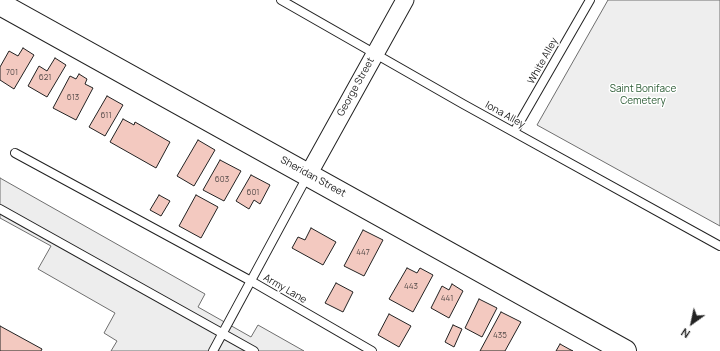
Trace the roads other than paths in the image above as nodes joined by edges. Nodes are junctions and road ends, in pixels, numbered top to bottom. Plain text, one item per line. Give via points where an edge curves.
1 (281, 0) edge
2 (405, 0) edge
3 (590, 0) edge
4 (0, 4) edge
5 (375, 53) junction
6 (514, 132) junction
7 (15, 153) dead end
8 (308, 175) junction
9 (0, 209) edge
10 (720, 246) edge
11 (251, 281) junction
12 (223, 334) junction
13 (213, 351) edge
14 (254, 351) edge
15 (372, 351) edge
16 (625, 351) edge

1 - 5 lane, Iona Alley
2 - 5 street, George Street
3 - 6 lane, White Alley
4 - 8 street, Sheridan Street
5 - 6 lane, Iona Alley
5 - 8 street, George Street
6 - 10 lane, Iona Alley
7 - 11 lane
8 - 11 lane, Army Lane
8 - 16 street, Sheridan Street
9 - 12 lane
11 - 12 lane
11 - 15 lane, Army Lane
12 - 13 lane
12 - 14 lane

